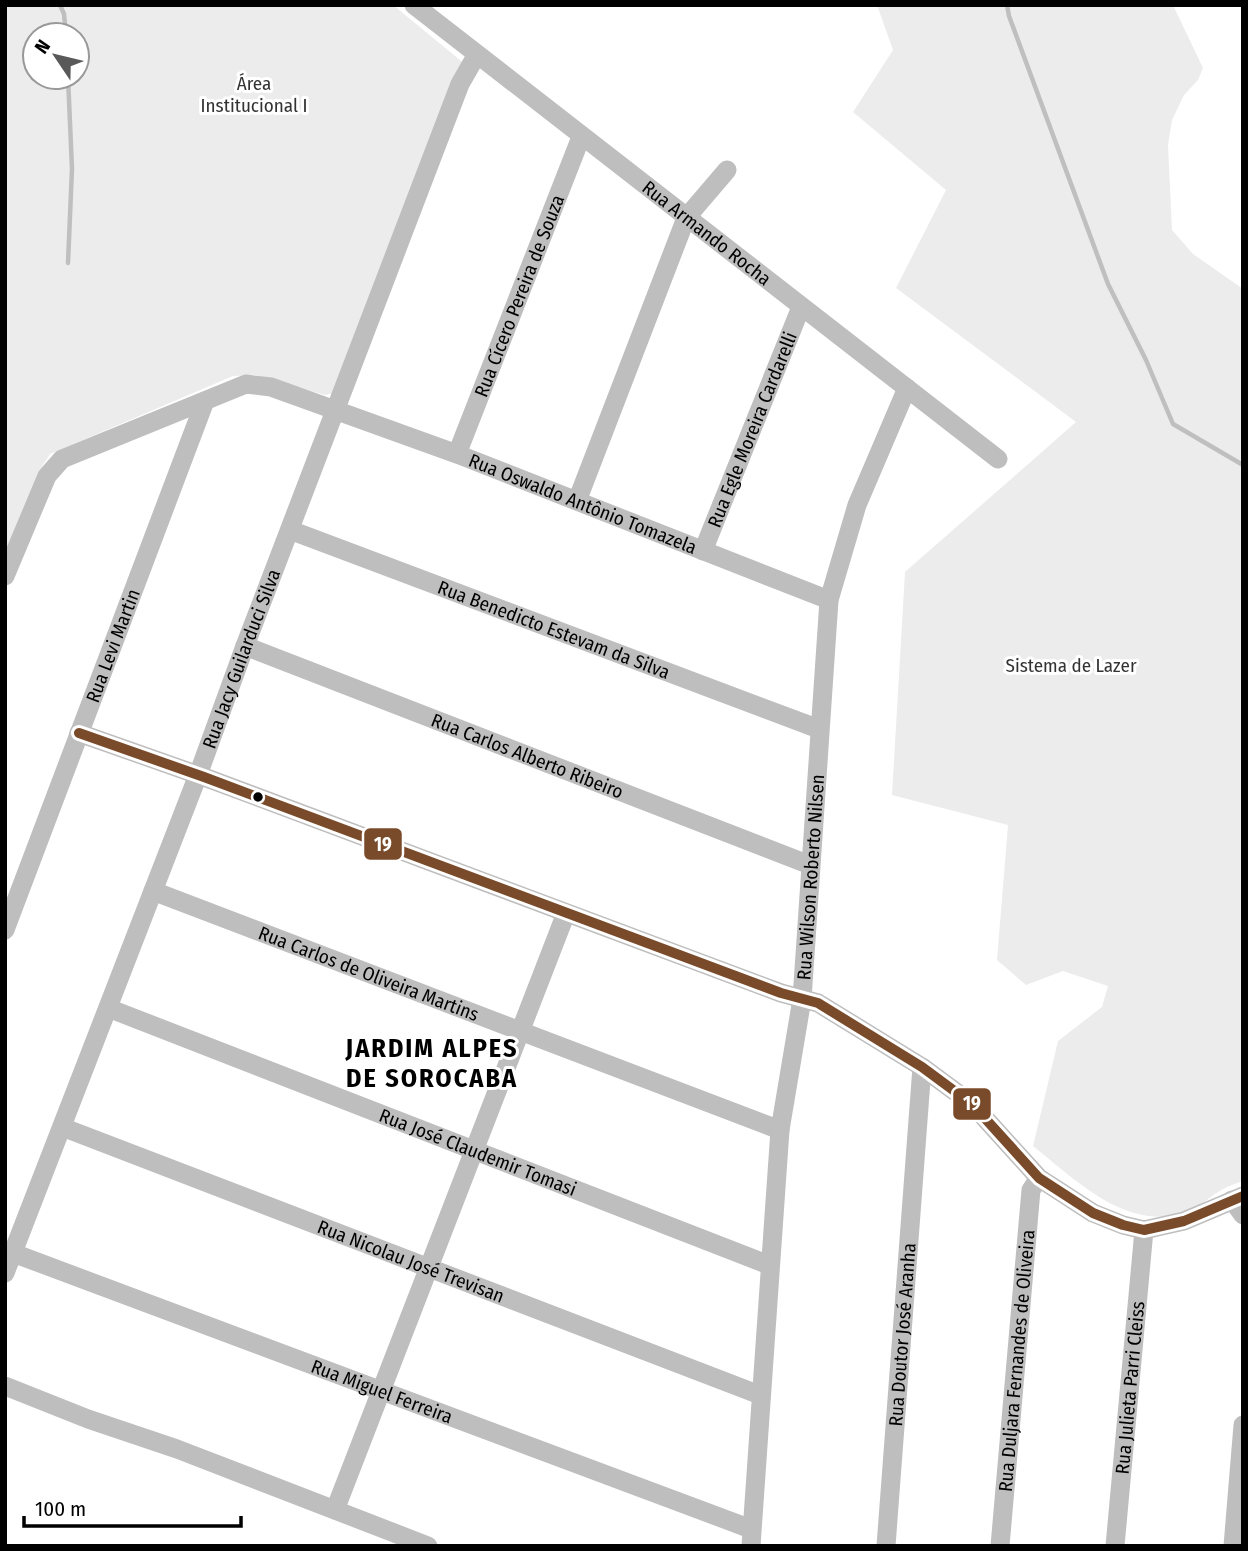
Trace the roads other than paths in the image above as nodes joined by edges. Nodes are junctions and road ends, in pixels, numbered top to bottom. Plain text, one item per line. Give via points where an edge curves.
1 (414, 5) edge
2 (476, 55) junction
3 (496, 71) junction
4 (460, 84) junction
5 (581, 137) junction
6 (727, 170) dead end
7 (686, 218) junction
8 (801, 307) junction
9 (906, 388) junction
10 (205, 401) junction
11 (335, 411) junction
12 (457, 454) junction
13 (998, 459) dead end
14 (576, 501) junction
15 (290, 530) junction
16 (703, 551) junction
17 (5, 576) edge
18 (829, 600) junction
19 (245, 646) junction
20 (819, 729) junction
21 (79, 733) junction
22 (198, 775) junction
23 (810, 865) junction
24 (153, 891) junction
25 (566, 913) junction
26 (5, 930) edge
27 (802, 999) junction
28 (108, 1008) junction
29 (520, 1031) junction
30 (922, 1067) junction
31 (952, 1090) junction
32 (917, 1124) junction
33 (62, 1127) junction
34 (780, 1130) junction
35 (474, 1150) junction
36 (1039, 1178) junction
37 (1239, 1204) edge
38 (1144, 1230) junction
39 (13, 1253) junction
40 (769, 1265) junction
41 (429, 1268) junction
42 (5, 1273) edge
43 (5, 1386) edge
44 (381, 1391) junction
45 (760, 1395) junction
46 (1243, 1425) edge
47 (335, 1510) junction
48 (751, 1538) edge
49 (428, 1546) edge
50 (886, 1546) edge
51 (1000, 1546) edge
52 (1115, 1546) edge
53 (1233, 1546) edge

1 - 2 street, Rua Armando Rocha
2 - 3 street, Rua Armando Rocha
2 - 4 street, Rua Jacy Guilarduci Silva
3 - 4 street via 478,69
3 - 5 street, Rua Armando Rocha
4 - 11 street, Rua Jacy Guilarduci Silva
5 - 7 street, Rua Armando Rocha
5 - 12 street, Rua Cícero Pereira de Souza
6 - 7 street
7 - 8 street, Rua Armando Rocha
7 - 14 street
8 - 9 street, Rua Armando Rocha
8 - 16 street, Rua Egle Moreira Cardarelli
9 - 13 street, Rua Armando Rocha
9 - 18 street, Rua Wilson Roberto Nilsen via 857,506
10 - 11 street, Rua Oswaldo Antônio Tomazela via 246,384 271,387
10 - 17 street, Rua Oswaldo Antônio Tomazela via 62,458 47,476
10 - 21 street, Rua Levi Martin
11 - 12 street, Rua Oswaldo Antônio Tomazela
11 - 15 street, Rua Jacy Guilarduci Silva
12 - 14 street, Rua Oswaldo Antônio Tomazela
14 - 16 street, Rua Oswaldo Antônio Tomazela
15 - 19 street, Rua Jacy Guilarduci Silva
15 - 20 street, Rua Benedicto Estevam da Silva
16 - 18 street, Rua Oswaldo Antônio Tomazela
18 - 20 street, Rua Wilson Roberto Nilsen
19 - 22 street, Rua Jacy Guilarduci Silva
19 - 23 street, Rua Carlos Alberto Ribeiro
20 - 23 street, Rua Wilson Roberto Nilsen
21 - 22 street
21 - 26 street, Rua Levi Martin
22 - 24 street, Rua Jacy Guilarduci Silva
22 - 25 street
23 - 27 street, Rua Wilson Roberto Nilsen
24 - 28 street, Rua Jacy Guilarduci Silva
24 - 29 street, Rua Carlos de Oliveira Martins
25 - 27 street
25 - 29 street
27 - 30 street via 818,1003
27 - 34 street, Rua Wilson Roberto Nilsen
28 - 33 street, Rua Jacy Guilarduci Silva
28 - 35 street, Rua José Claudemir Tomasi
29 - 34 street, Rua Carlos de Oliveira Martins
29 - 35 street
30 - 31 street
30 - 32 street, Rua Doutor José Aranha
31 - 32 street via 927,1105
31 - 36 street via 972,1104
32 - 50 street, Rua Doutor José Aranha
33 - 39 street, Rua Jacy Guilarduci Silva
33 - 41 street, Rua Nicolau José Trevisan
34 - 40 street, Rua Wilson Roberto Nilsen
35 - 40 street, Rua José Claudemir Tomasi
35 - 41 street
36 - 38 street via 1093,1213
36 - 51 street, Rua Duljara Fernandes de Oliveira via 1031,1190
37 - 38 street
38 - 52 street, Rua Julieta Parri Cleiss
39 - 42 street, Rua Jacy Guilarduci Silva
39 - 44 street, Rua Miguel Ferreira
40 - 45 street, Rua Wilson Roberto Nilsen
41 - 44 street
41 - 45 street, Rua Nicolau José Trevisan
43 - 47 street
44 - 47 street
44 - 48 street, Rua Miguel Ferreira
45 - 48 street, Rua Wilson Roberto Nilsen
46 - 53 street
47 - 49 street

